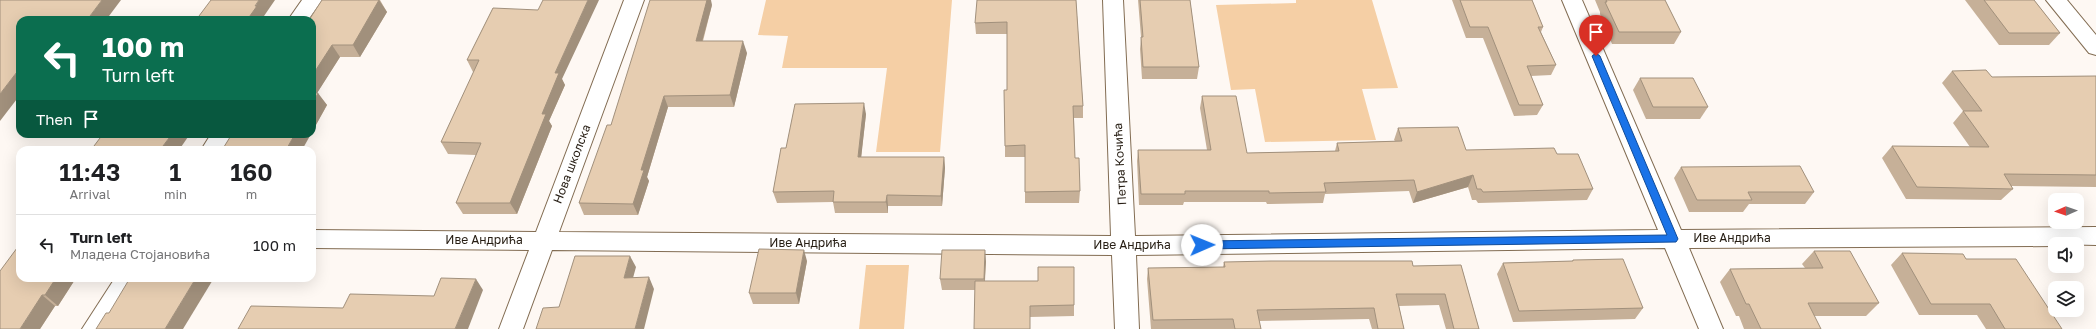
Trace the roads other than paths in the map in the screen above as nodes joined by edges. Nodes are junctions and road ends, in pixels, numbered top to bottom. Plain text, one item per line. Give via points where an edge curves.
1 (312, 0) edge
2 (634, 0) edge
3 (1113, 0) edge
4 (1572, 0) edge
5 (2056, 0) edge
6 (301, 16) edge
7 (2096, 48) edge
8 (2096, 236) edge
9 (316, 238) edge
10 (1673, 239) junction
11 (543, 240) junction
12 (1124, 246) junction
13 (125, 282) edge
14 (94, 329) edge
15 (511, 329) edge
16 (1128, 329) edge
17 (1711, 329) edge

1 - 6 street
2 - 11 street, Нова школска
3 - 12 street, Петра Кочића
4 - 10 street
5 - 7 street
8 - 10 street, Иве Андрића
9 - 11 street, Иве Андрића
10 - 12 street, Иве Андрића
10 - 17 street
11 - 12 street, Иве Андрића
11 - 15 street, Нова школска
12 - 16 street, Петра Кочића
13 - 14 street

